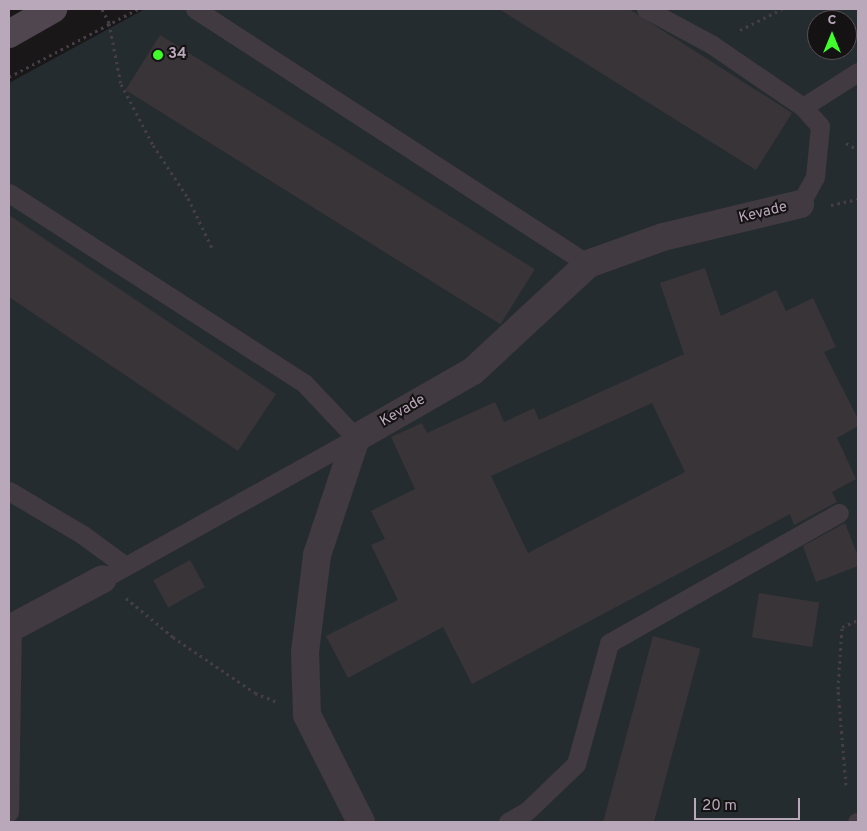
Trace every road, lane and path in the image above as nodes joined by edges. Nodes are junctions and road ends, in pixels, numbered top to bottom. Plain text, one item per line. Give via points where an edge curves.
1 (53, 9) edge
2 (102, 9) edge
3 (138, 9) edge
4 (195, 9) edge
5 (646, 9) edge
6 (782, 9) edge
7 (109, 23) junction
8 (9, 34) edge
9 (711, 44) junction
10 (858, 72) edge
11 (9, 77) edge
12 (802, 107) junction
13 (9, 193) edge
14 (800, 204) joint
15 (213, 250) dead end
16 (588, 264) junction
17 (356, 438) junction
18 (9, 491) edge
19 (839, 513) dead end
20 (114, 572) junction
21 (858, 620) edge
22 (10, 629) edge
23 (307, 715) junction
24 (846, 785) dead end
25 (9, 812) edge
26 (361, 822) edge
27 (508, 822) edge

1 - 8 street
2 - 7 path
3 - 7 path
4 - 16 lane
5 - 9 lane
6 - 9 path
7 - 11 path
7 - 15 path via 121,84 153,145 188,198
9 - 12 lane
10 - 12 lane
12 - 14 lane via 820,126 815,177
13 - 17 lane via 304,383
14 - 16 street, Kevade via 663,237
16 - 17 street, Kevade via 473,371
17 - 20 lane
17 - 23 street via 317,555 305,652
18 - 20 lane via 83,535
19 - 27 lane via 609,643 576,764 527,811
20 - 22 street
20 - 23 path via 173,637 247,688
21 - 24 path via 842,627 838,689
22 - 25 lane
23 - 26 street

